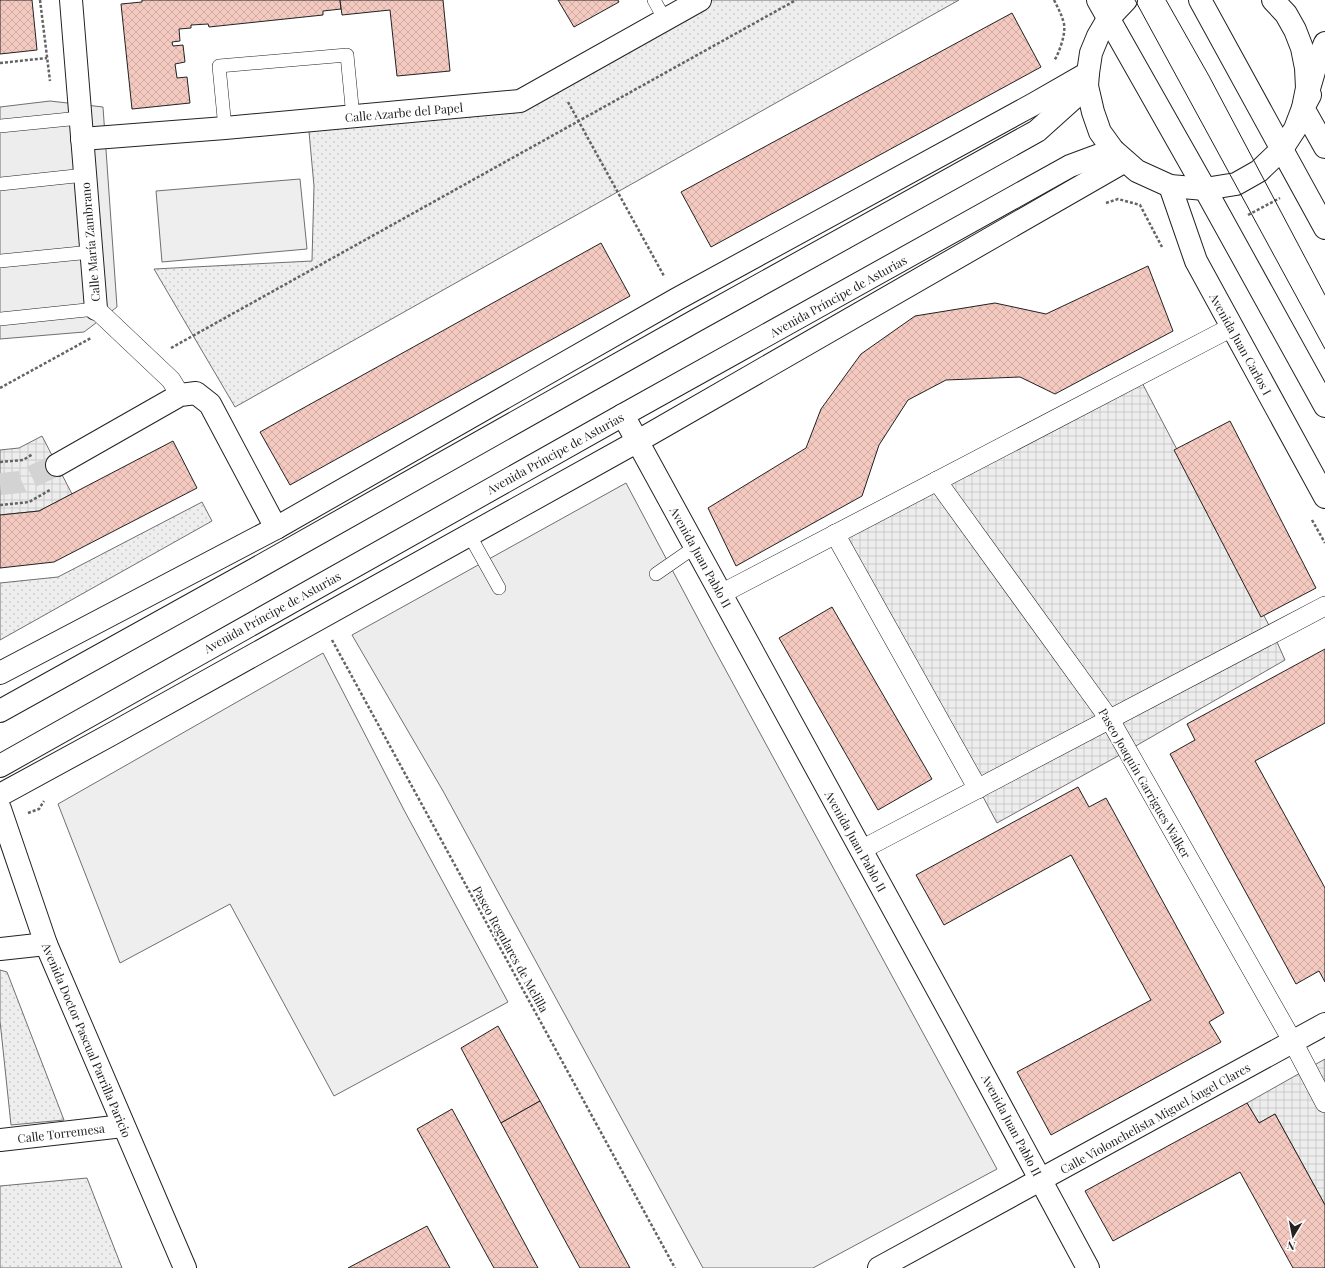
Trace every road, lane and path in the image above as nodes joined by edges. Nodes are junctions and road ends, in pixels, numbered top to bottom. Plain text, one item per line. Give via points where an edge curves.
1 (71, 0) edge
2 (654, 0) edge
3 (700, 0) edge
4 (796, 0) edge
5 (1054, 0) edge
6 (1098, 0) edge
7 (1126, 0) edge
8 (1200, 0) edge
9 (1272, 0) edge
10 (1108, 19) junction
11 (665, 20) junction
12 (1325, 42) edge
13 (47, 58) dead end
14 (1054, 62) dead end
15 (0, 63) edge
16 (1325, 63) edge
17 (1088, 79) junction
18 (557, 80) junction
19 (1303, 108) junction
20 (353, 117) junction
21 (80, 118) junction
22 (578, 121) junction
23 (0, 126) edge
24 (225, 128) junction
25 (82, 139) junction
26 (1325, 147) edge
27 (1282, 149) junction
28 (1119, 156) junction
29 (85, 175) junction
30 (0, 184) edge
31 (1080, 186) junction
32 (1170, 186) junction
33 (1205, 189) junction
34 (1325, 228) edge
35 (91, 252) junction
36 (1165, 252) dead end
37 (0, 261) edge
38 (677, 299) junction
39 (96, 308) junction
40 (0, 319) edge
41 (114, 326) junction
42 (1232, 327) junction
43 (149, 359) junction
44 (0, 388) edge
45 (180, 395) junction
46 (1325, 406) edge
47 (623, 415) junction
48 (638, 441) junction
49 (57, 465) tunnel mouth
50 (937, 481) junction
51 (1325, 497) edge
52 (1310, 516) dead end
53 (276, 528) junction
54 (835, 534) junction
55 (470, 536) junction
56 (1325, 543) edge
57 (695, 547) junction
58 (656, 574) dead end
59 (499, 588) dead end
60 (721, 594) junction
61 (1325, 606) edge
62 (331, 638) dead end
63 (0, 673) edge
64 (0, 711) edge
65 (1110, 720) junction
66 (0, 766) edge
67 (978, 789) junction
68 (0, 795) edge
69 (0, 809) edge
70 (861, 850) junction
71 (46, 944) junction
72 (0, 949) edge
73 (1325, 1024) edge
74 (1293, 1042) junction
75 (1325, 1103) edge
76 (123, 1126) junction
77 (0, 1140) edge
78 (1041, 1180) junction
79 (185, 1268) edge
80 (675, 1268) edge
81 (879, 1268) edge
82 (1088, 1268) edge

1 - 21 street, Calle María Zambrano
2 - 11 lane
3 - 11 street, Calle Azarbe del Papel
4 - 22 path
5 - 14 path via 1065,26 1060,51
6 - 10 street
7 - 10 street
8 - 27 street
9 - 19 street via 1286,14 1302,48 1306,68
10 - 17 street via 1091,53
10 - 33 street
11 - 18 street, Calle Azarbe del Papel
12 - 19 street
13 - 15 path
16 - 19 street
17 - 28 street via 1093,112 1100,132
17 - 38 street via 1034,104
17 - 64 street via 1037,131
18 - 20 street, Calle Azarbe del Papel via 520,101
18 - 22 path
19 - 26 street
19 - 27 street via 1295,129
20 - 24 street, Calle Azarbe del Papel
20 - 24 lane via 347,55 219,66
21 - 23 lane
21 - 25 street, Calle María Zambrano
22 - 38 path
22 - 43 path
24 - 25 street, Calle Azarbe del Papel
25 - 29 street, Calle María Zambrano
27 - 33 street via 1259,171 1236,184
27 - 34 street
28 - 31 street
28 - 32 street via 1137,171
28 - 47 street, Avenida Príncipe de Asturias via 1070,166
29 - 30 lane
29 - 35 street, Calle María Zambrano
31 - 36 path via 1093,208 1118,199 1140,205
31 - 48 street
32 - 33 street
32 - 42 street, Avenida Juan Carlos I via 1196,262
33 - 46 street
35 - 37 lane
35 - 39 street, Calle María Zambrano
38 - 53 street
39 - 40 lane
39 - 41 street, Calle María Zambrano
41 - 43 street, Calle María Zambrano
41 - 44 path
42 - 50 street
42 - 51 street, Avenida Juan Carlos I
43 - 45 street, Calle María Zambrano via 171,380
45 - 49 street
45 - 53 street via 196,393 210,404
47 - 48 street, Avenida Juan Pablo II
47 - 66 street, Avenida Príncipe de Asturias
48 - 55 street
48 - 57 street, Avenida Juan Pablo II
50 - 54 street
50 - 65 street, Paseo Joaquín Garrigues Walker
52 - 56 path
53 - 63 street
54 - 60 street
54 - 67 street
55 - 59 lane
55 - 68 street
57 - 58 lane
57 - 60 street, Avenida Juan Pablo II
60 - 70 street, Avenida Juan Pablo II
61 - 65 street
62 - 80 path, Paseo Regulares de Melilla
65 - 67 street
65 - 74 street, Paseo Joaquín Garrigues Walker
67 - 70 street
69 - 71 street, Avenida Doctor Pascual Parrilla Paricio
70 - 78 street, Avenida Juan Pablo II
71 - 72 street
71 - 76 street, Avenida Doctor Pascual Parrilla Paricio
73 - 74 street, Calle Violonchelista Miguel Ángel Clares
74 - 75 street, Paseo Joaquín Garrigues Walker
74 - 78 street, Calle Violonchelista Miguel Ángel Clares
76 - 77 street, Calle Torremesa
76 - 79 street, Avenida Doctor Pascual Parrilla Paricio
78 - 81 street, Calle Violonchelista Miguel Ángel Clares
78 - 82 street, Avenida Juan Pablo II

